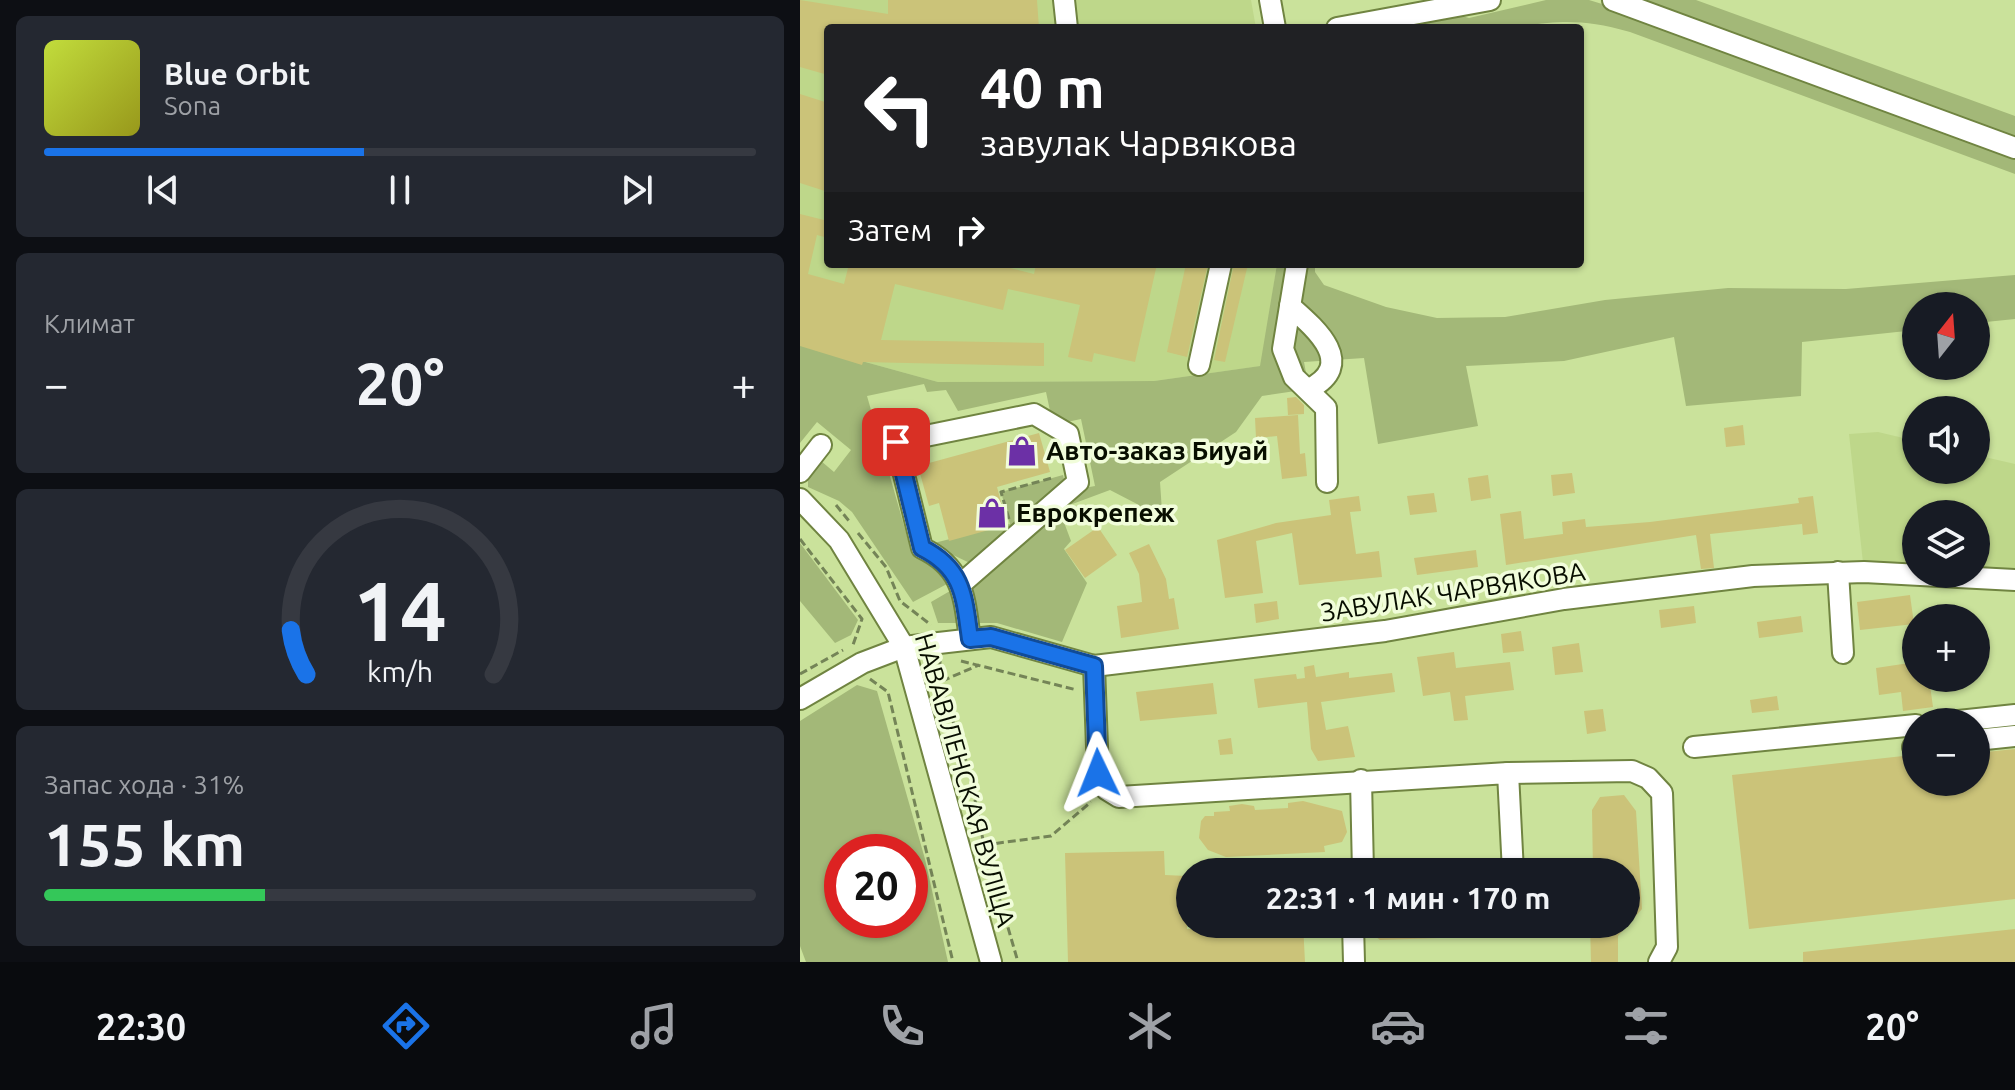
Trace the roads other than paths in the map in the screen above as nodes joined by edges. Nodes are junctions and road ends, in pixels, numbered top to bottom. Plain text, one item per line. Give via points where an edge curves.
1 (1064, 0) edge
2 (1270, 0) edge
3 (1490, 0) edge
4 (1613, 0) edge
5 (1442, 10) junction
6 (1067, 24) edge
7 (1274, 24) edge
8 (1360, 24) edge
9 (1428, 24) edge
10 (2015, 148) edge
11 (1220, 268) edge
12 (1296, 268) edge
13 (1290, 306) junction
14 (1199, 365) dead end
15 (1309, 389) junction
16 (821, 445) dead end
17 (800, 472) edge
18 (1327, 482) dead end
19 (800, 499) edge
20 (1838, 572) junction
21 (2015, 580) edge
22 (962, 583) junction
23 (970, 639) junction
24 (904, 647) junction
25 (1843, 653) dead end
26 (1094, 666) junction
27 (800, 699) edge
28 (2015, 715) edge
29 (1990, 718) edge
30 (1902, 726) edge
31 (2015, 736) edge
32 (1990, 739) edge
33 (1694, 747) dead end
34 (1508, 773) junction
35 (1361, 780) junction
36 (1363, 858) edge
37 (1512, 858) edge
38 (1353, 938) edge
39 (991, 962) edge
40 (1354, 962) edge
41 (1659, 962) edge

1 - 6 street
2 - 7 street
3 - 5 street
4 - 10 street
5 - 8 street
5 - 9 street
11 - 14 street
12 - 13 street
13 - 15 street via 1283,349 1286,364
13 - 15 street via 1328,344 1331,366 1323,381
15 - 18 street via 1326,408
16 - 17 street
19 - 24 street, НАВАВІЛЕНСКАЯ ВУЛІЦА via 839,540
20 - 21 street, ЗАВУЛАК ЧАРВЯКОВА
20 - 25 street
20 - 26 street, ЗАВУЛАК ЧАРВЯКОВА via 1753,576 1564,599 1385,631
22 - 22 street via 935,554 922,548 896,442 1034,414 1068,434 1078,482
22 - 23 street
23 - 24 street, ЗАВУЛАК ЧАРВЯКОВА
23 - 26 street, ЗАВУЛАК ЧАРВЯКОВА via 991,637
24 - 27 street, ЗАВУЛАК ЧАРВЯКОВА via 862,663
24 - 39 street, НАВАВІЛЕНСКАЯ ВУЛІЦА
26 - 35 street via 1098,773 1106,789 1119,797
28 - 29 street
30 - 33 street
31 - 32 street
34 - 35 street
34 - 37 street
34 - 41 street via 1632,771 1662,793 1667,947
35 - 36 street
38 - 40 street

